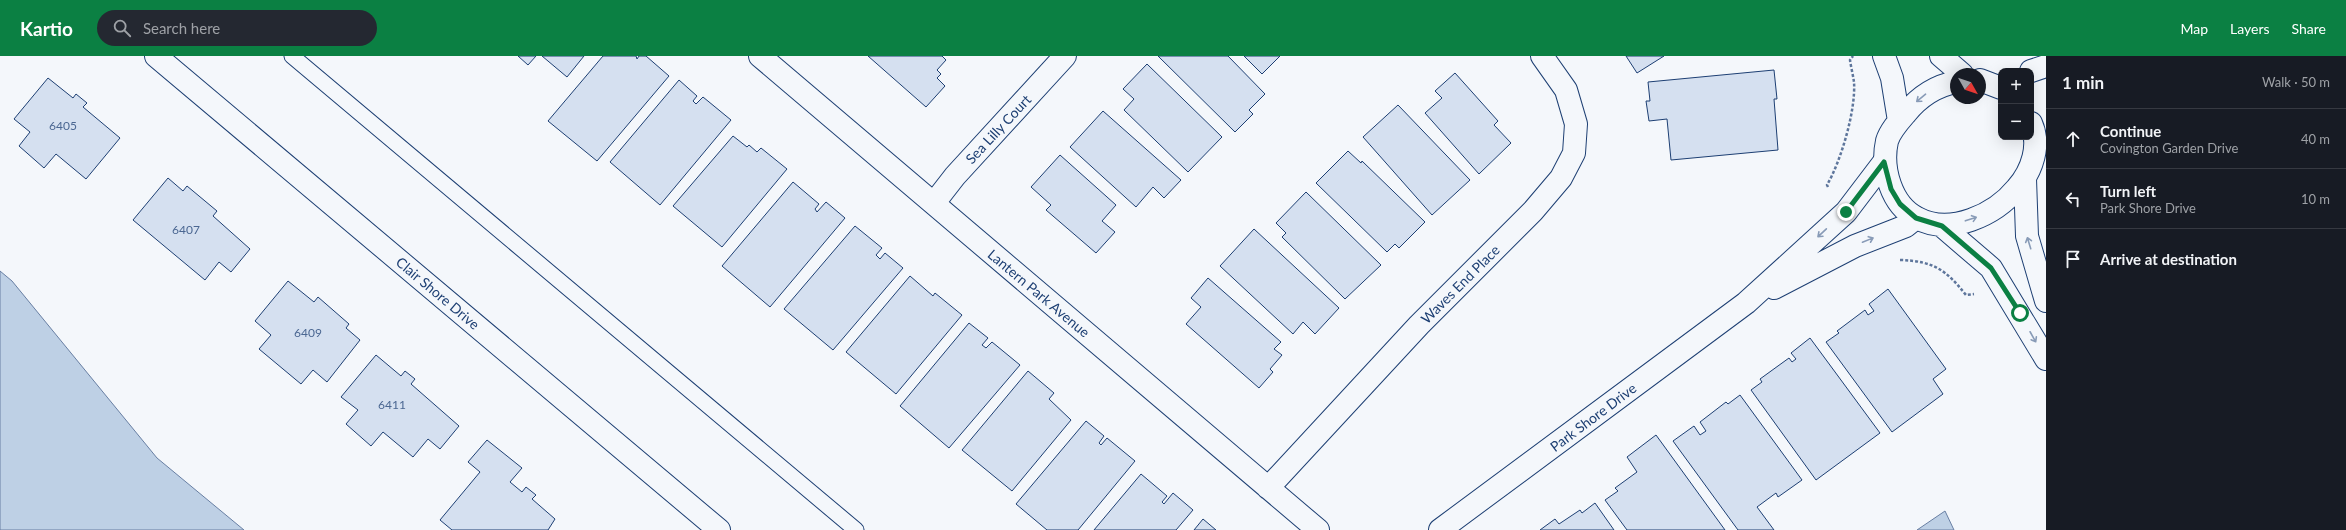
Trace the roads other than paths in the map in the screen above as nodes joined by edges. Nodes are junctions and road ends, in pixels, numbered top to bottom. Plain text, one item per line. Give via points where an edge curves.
1 (156, 56) edge
2 (292, 56) edge
3 (760, 56) edge
4 (1065, 56) edge
5 (1542, 56) edge
6 (1884, 56) edge
7 (1940, 56) edge
8 (2046, 66) edge
9 (1955, 68) edge
10 (2034, 70) edge
11 (1950, 83) edge
12 (1899, 121) junction
13 (2038, 130) edge
14 (1884, 162) junction
15 (2025, 179) junction
16 (934, 203) junction
17 (1916, 218) junction
18 (1942, 226) junction
19 (2046, 301) edge
20 (1746, 303) junction
21 (2046, 359) edge
22 (1268, 488) junction
23 (719, 530) edge
24 (856, 530) edge
25 (1318, 530) edge
26 (1440, 530) edge

1 - 23 street, Clair Shore Drive
2 - 24 lane
3 - 16 street, Lantern Park Avenue
4 - 16 street, Sea Lilly Court via 954,176
5 - 22 street, Waves End Place via 1566,90 1576,124 1574,153 1561,178 1533,211 1419,325
6 - 12 street via 1892,78
7 - 9 street
8 - 10 street
11 -> 12 street via 1927,93 1912,105
12 - 14 street via 1888,140
13 - 15 street via 2033,159
14 - 17 street via 1891,189 1900,204
14 -> 20 street, Park Shore Drive via 1846,212
18 -> 15 street via 1989,212 2009,198
19 -> 15 street via 2027,236
16 - 22 street, Lantern Park Avenue
17 - 18 street
20 -> 17 street, Park Shore Drive via 1855,246 1906,226
18 -> 21 street via 1991,268
20 - 26 street, Park Shore Drive
22 - 25 street, Lantern Park Avenue

